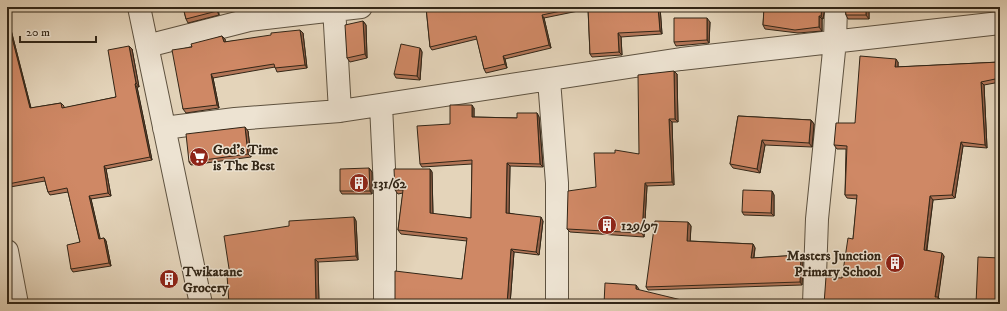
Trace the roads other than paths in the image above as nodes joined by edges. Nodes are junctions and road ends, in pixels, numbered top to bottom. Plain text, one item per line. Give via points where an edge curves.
1 (139, 7) edge
2 (361, 7) edge
3 (836, 7) edge
4 (334, 9) edge
5 (1000, 23) edge
6 (835, 41) junction
7 (147, 46) junction
8 (549, 80) junction
9 (381, 105) junction
10 (340, 111) junction
11 (164, 128) junction
12 (7, 251) edge
13 (17, 304) edge
14 (201, 304) edge
15 (385, 304) edge
16 (557, 304) edge
17 (814, 304) edge

1 - 7 street
2 - 4 street
3 - 6 street
4 - 7 street via 249,20
4 - 10 street
5 - 6 street
6 - 8 street via 681,59
6 - 17 street via 817,219
7 - 11 street
8 - 9 street
8 - 16 street via 557,183
9 - 10 street
9 - 15 street via 385,189
10 - 11 street via 234,119
11 - 14 street
12 - 13 street

